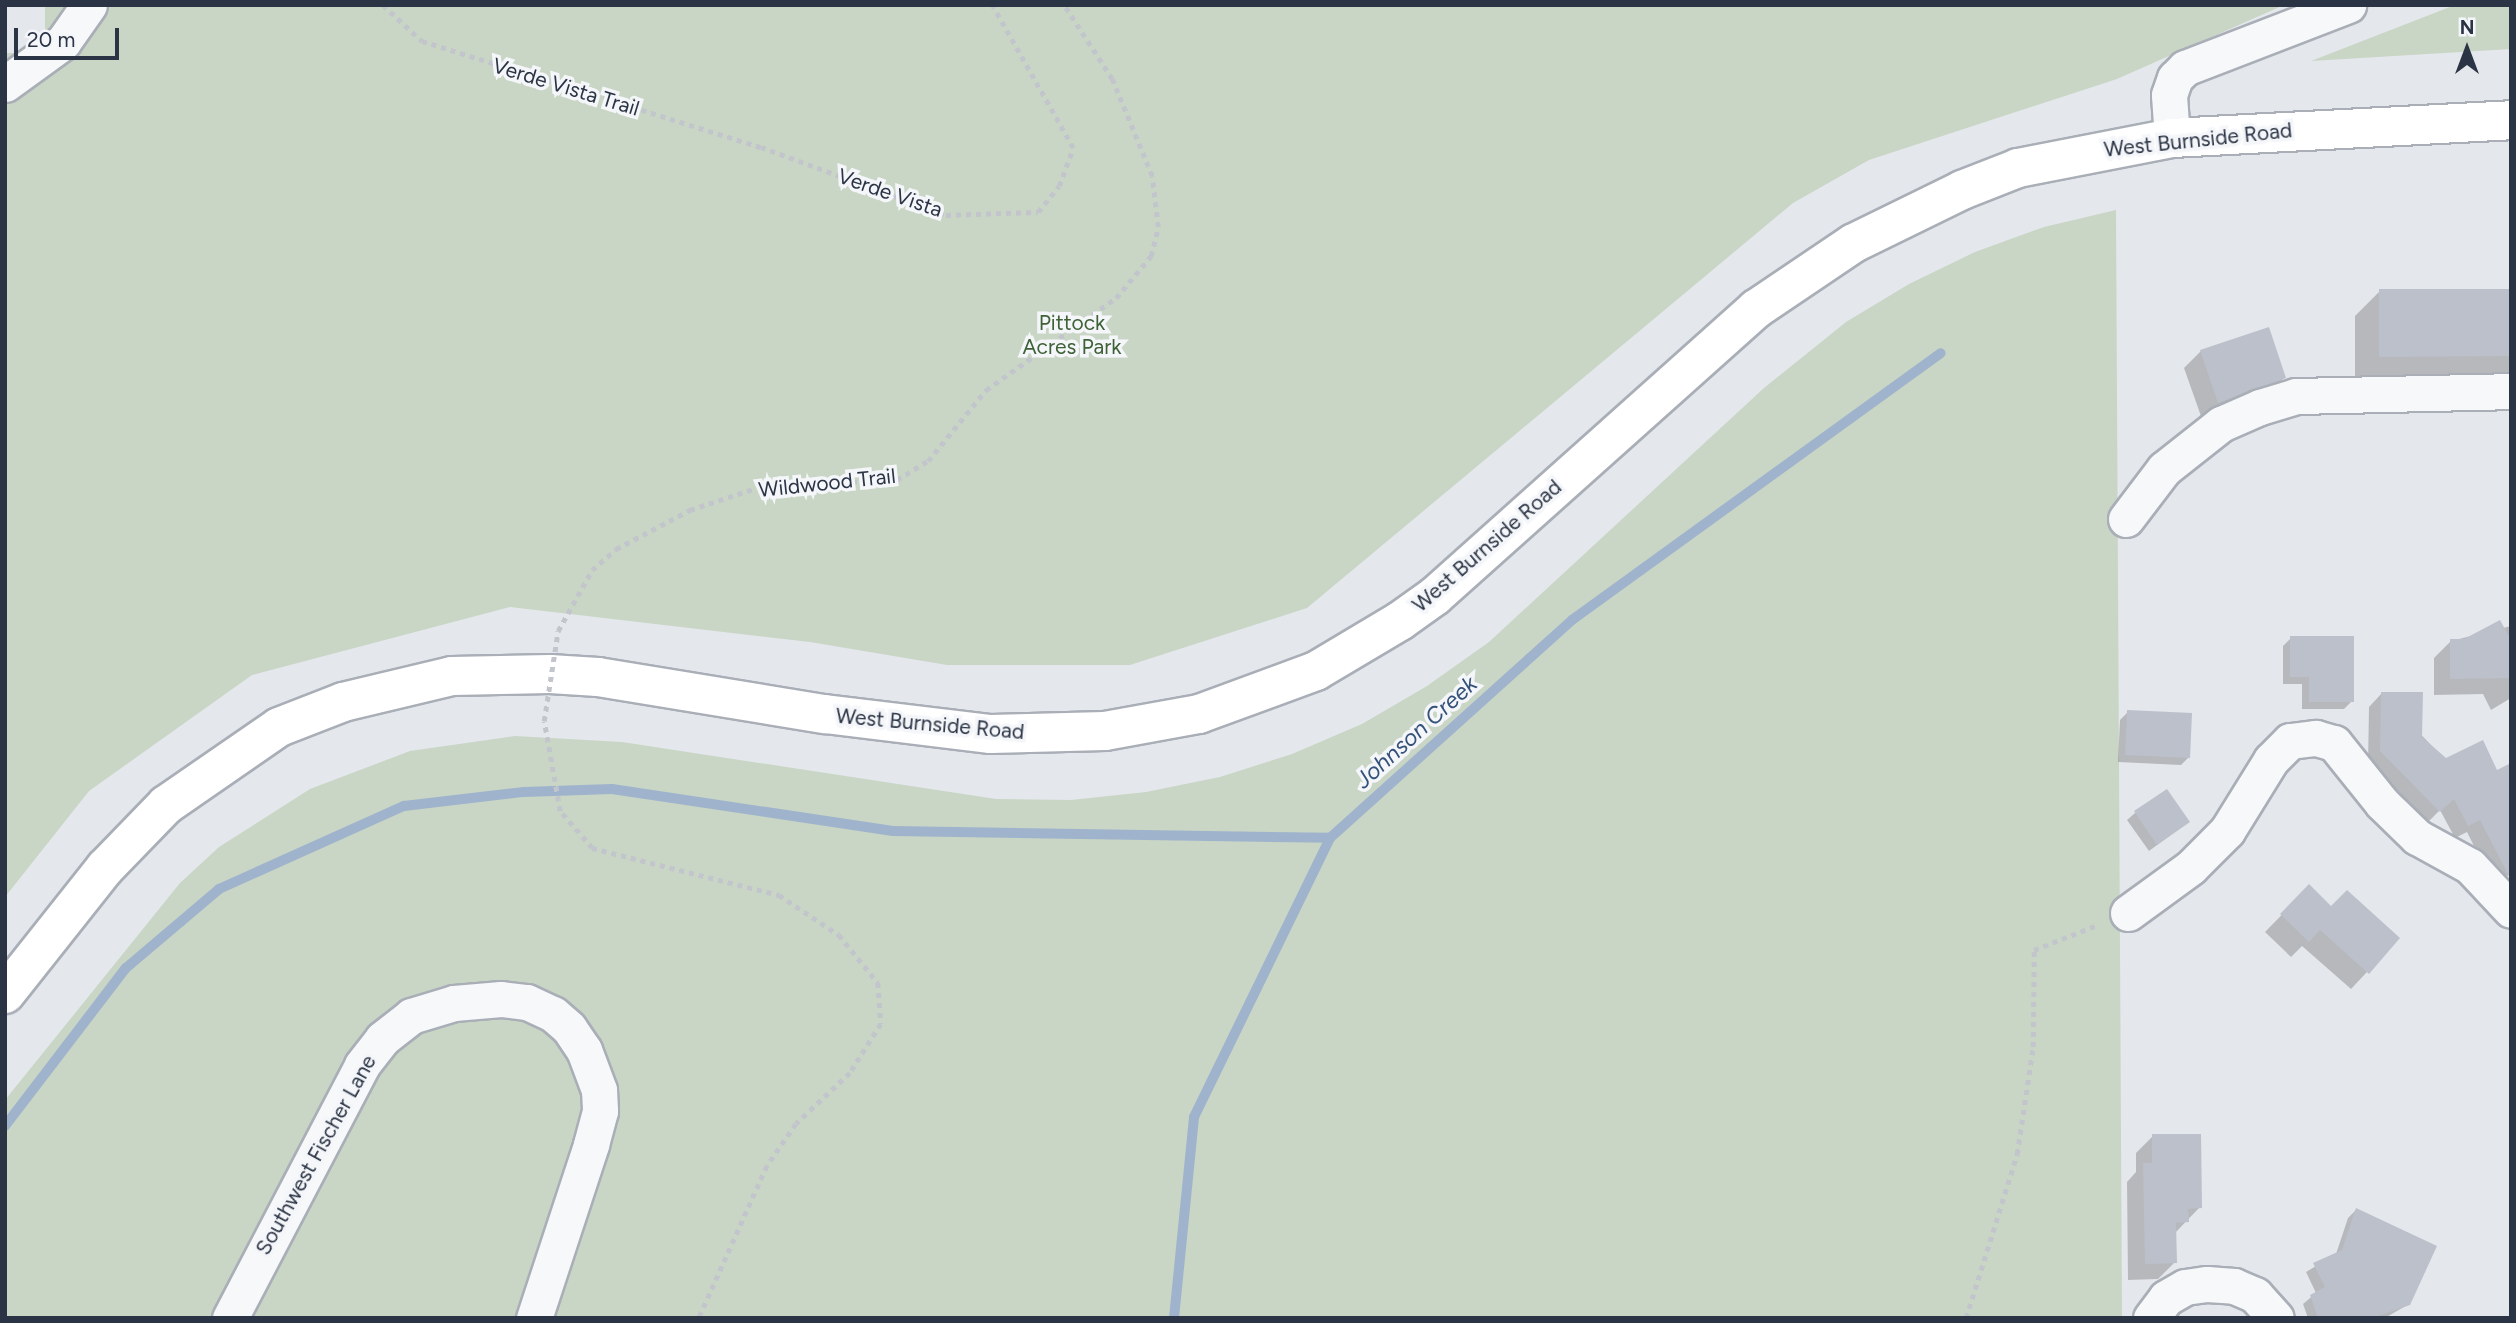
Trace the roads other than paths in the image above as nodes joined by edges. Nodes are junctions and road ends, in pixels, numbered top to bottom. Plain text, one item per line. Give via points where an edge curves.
1 (89, 5) edge
2 (2348, 5) edge
3 (5, 84) edge
4 (2511, 120) edge
5 (2172, 138) junction
6 (2511, 391) edge
7 (2126, 519) dead end
8 (2511, 911) edge
9 (2129, 913) road end
10 (5, 994) edge
11 (230, 1318) edge
12 (534, 1318) edge
13 (2151, 1318) edge
14 (2276, 1318) edge

1 - 3 street via 63,42
2 - 5 street via 2185,68 2175,78 2169,95
4 - 5 main road, West Burnside Road
5 - 10 main road, West Burnside Road via 2018,168 1903,217 1820,263 1698,357 1435,596 1316,671 1259,695 1149,726 991,734 824,714 598,677 479,675 392,688 279,727 184,791 104,868
6 - 7 street via 2296,396 2260,407 2221,424 2164,469
8 - 9 street via 2470,866 2408,828 2334,743 2316,738 2290,741 2271,760 2227,831 2191,867
11 - 12 street, Southwest Fischer Lane via 362,1065 382,1039 411,1016 454,1003 500,999 527,1002 569,1027 600,1090 591,1145
13 - 14 street via 2166,1298 2185,1287 2207,1284 2234,1286 2255,1295

